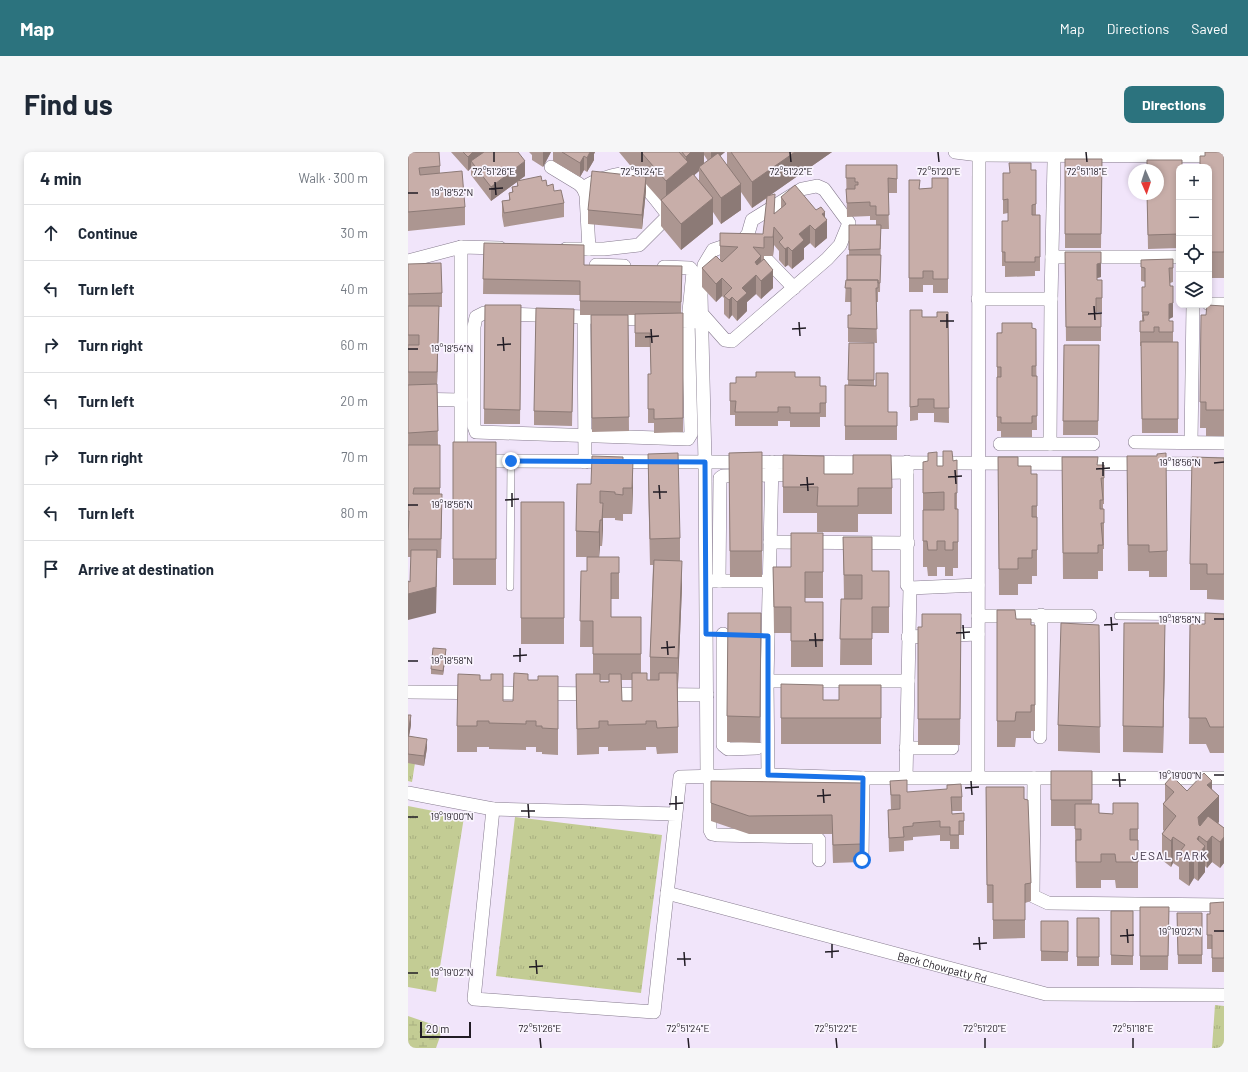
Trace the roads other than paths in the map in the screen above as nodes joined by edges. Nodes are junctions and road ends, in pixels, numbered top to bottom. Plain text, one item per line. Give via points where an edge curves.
1 (955, 152) edge
2 (1141, 154) edge
3 (979, 155) junction
4 (1224, 156) edge
5 (1030, 162) edge
6 (1054, 162) junction
7 (1102, 163) edge
8 (551, 167) dead end
9 (583, 188) junction
10 (686, 200) edge
11 (668, 215) junction
12 (461, 247) junction
13 (509, 248) edge
14 (557, 248) edge
15 (589, 249) junction
16 (1052, 257) junction
17 (1176, 258) edge
18 (408, 261) edge
19 (768, 261) edge
20 (596, 265) edge
21 (635, 266) edge
22 (651, 267) edge
23 (794, 288) junction
24 (978, 299) junction
25 (1052, 299) junction
26 (1212, 304) edge
27 (1224, 304) edge
28 (1192, 308) edge
29 (584, 317) junction
30 (702, 318) junction
31 (688, 321) junction
32 (1051, 352) junction
33 (1066, 353) edge
34 (408, 399) edge
35 (461, 400) junction
36 (583, 436) junction
37 (1136, 442) dead end
38 (1191, 442) junction
39 (1224, 443) edge
40 (1000, 444) dead end
41 (1050, 444) junction
42 (1093, 444) dead end
43 (511, 461) junction
44 (585, 462) junction
45 (705, 462) junction
46 (978, 463) junction
47 (1224, 464) edge
48 (907, 467) junction
49 (772, 469) junction
50 (770, 542) junction
51 (908, 543) junction
52 (706, 580) junction
53 (719, 581) junction
54 (769, 581) junction
55 (978, 585) junction
56 (510, 587) dead end
57 (910, 588) junction
58 (1041, 615) junction
59 (978, 616) junction
60 (1090, 616) dead end
61 (1118, 616) dead end
62 (1224, 617) edge
63 (706, 634) junction
64 (723, 634) junction
65 (978, 634) junction
66 (738, 635) edge
67 (753, 635) edge
68 (768, 636) junction
69 (908, 637) junction
70 (767, 681) junction
71 (908, 681) junction
72 (408, 692) edge
73 (707, 695) junction
74 (1040, 737) dead end
75 (757, 748) dead end
76 (906, 748) junction
77 (952, 748) dead end
78 (768, 775) junction
79 (709, 777) junction
80 (863, 778) junction
81 (906, 778) junction
82 (978, 778) junction
83 (1034, 778) junction
84 (1224, 778) edge
85 (408, 793) edge
86 (493, 809) junction
87 (676, 814) junction
88 (820, 860) dead end
89 (862, 860) edge
90 (667, 893) junction
91 (1224, 905) edge
92 (1224, 995) edge

1 - 3 street
2 - 3 street
2 - 4 street
3 - 24 street
5 - 6 street
6 - 7 street
6 - 16 street
8 - 9 street
9 - 11 street via 595,180 627,174 644,187
9 - 15 street via 586,195
10 - 11 street
11 - 15 street via 639,245
12 - 13 street
12 - 18 street
12 - 35 street
14 - 15 street
16 - 17 street
16 - 25 street
19 - 23 street
20 - 21 street
22 - 31 street via 692,269
23 - 30 street via 732,341 725,340
23 - 30 street via 840,245 849,223 824,189 817,186 802,189 752,220 748,234 743,240 713,250 704,264 702,274
24 - 25 street
24 - 46 street
25 - 32 street
26 - 27 street
28 - 38 street
29 - 31 street
29 - 36 street
29 - 36 street via 484,313 476,317 474,327 476,432
30 - 31 street
30 - 45 street
31 - 36 street via 691,434 688,439
32 - 33 street
32 - 41 street
34 - 35 street
35 - 43 street via 461,461
36 - 44 street
37 - 38 street
38 - 39 street
40 - 41 street
41 - 42 street
43 - 44 street
43 - 56 lane
44 - 45 street
45 - 49 street
45 - 52 street
46 - 47 street
46 - 48 street
46 - 55 street
48 - 49 street
48 - 51 street
49 - 50 street
49 - 53 street via 720,478
50 - 51 street
50 - 54 street
51 - 57 street via 907,585
52 - 53 street
52 - 63 street
53 - 54 street
54 - 68 street
55 - 57 street
55 - 59 street
57 - 69 street
58 - 59 street
58 - 60 street
58 - 74 street
59 - 65 street
61 - 62 lane
63 - 64 street
63 - 73 street
64 - 66 street
64 - 75 street via 723,745 728,749
65 - 69 street
65 - 82 street
67 - 68 street
68 - 70 street
69 - 71 street
70 - 71 street
70 - 78 street
71 - 76 street
72 - 73 street
73 - 79 street
76 - 77 street
76 - 81 street
78 - 79 street
78 - 80 street
79 - 87 street via 680,777
79 - 88 street via 712,834 816,837 819,840
80 - 81 street
80 - 89 street
81 - 82 street
82 - 83 street
83 - 84 street
83 - 91 street via 1033,896 1048,903
85 - 86 street
86 - 87 street
86 - 90 street via 474,999 654,1012
87 - 90 street
90 - 92 street, Back Chowpatty Rd via 1046,994

